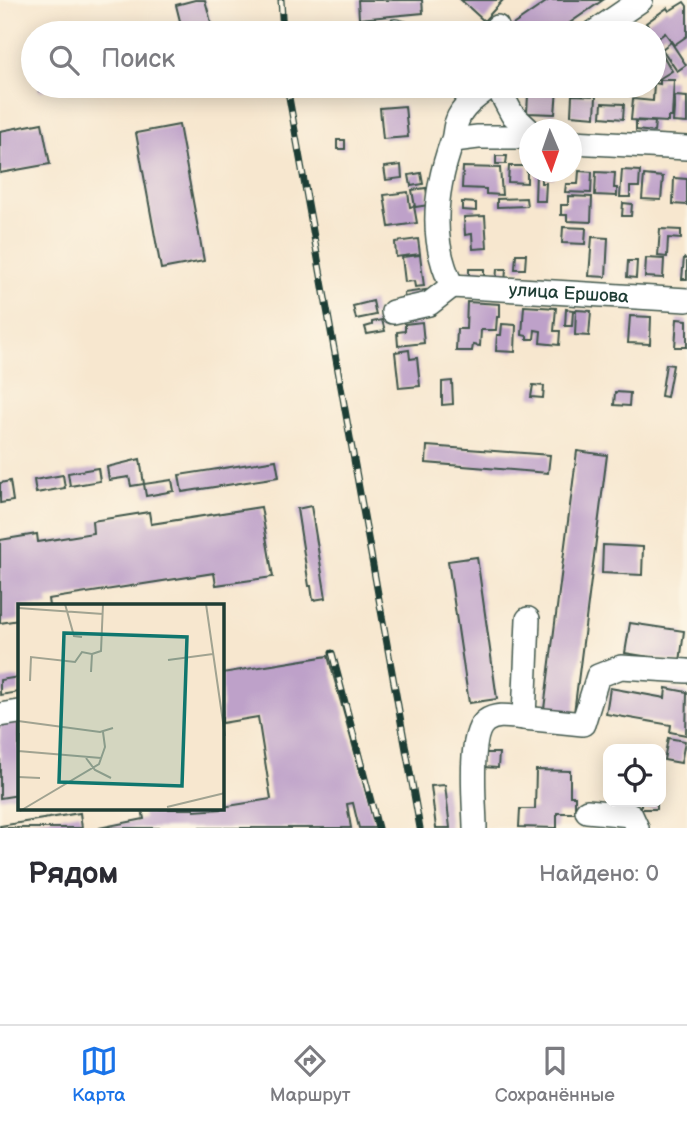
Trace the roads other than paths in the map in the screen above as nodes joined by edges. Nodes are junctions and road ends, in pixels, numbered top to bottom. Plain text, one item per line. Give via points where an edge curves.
1 (641, 0) edge
2 (610, 21) edge
3 (477, 98) edge
4 (503, 98) edge
5 (519, 121) edge
6 (519, 137) edge
7 (454, 140) junction
8 (582, 143) edge
9 (687, 148) edge
10 (452, 286) junction
11 (687, 300) edge
12 (393, 312) dead end
13 (528, 619) dead end
14 (687, 671) edge
15 (18, 712) edge
16 (0, 715) edge
17 (524, 718) junction
18 (587, 811) dead end
19 (475, 828) edge
20 (637, 828) edge

1 - 2 street
3 - 7 street via 457,121
4 - 5 street
6 - 7 street
7 - 10 street via 440,178 437,215 437,241
8 - 9 street
10 - 11 street, улица Ершова
10 - 12 street via 429,304
13 - 17 street
14 - 17 street via 621,667 598,676 583,724
15 - 16 street
17 - 19 street via 498,715 484,722 477,734
18 - 20 street via 631,814

